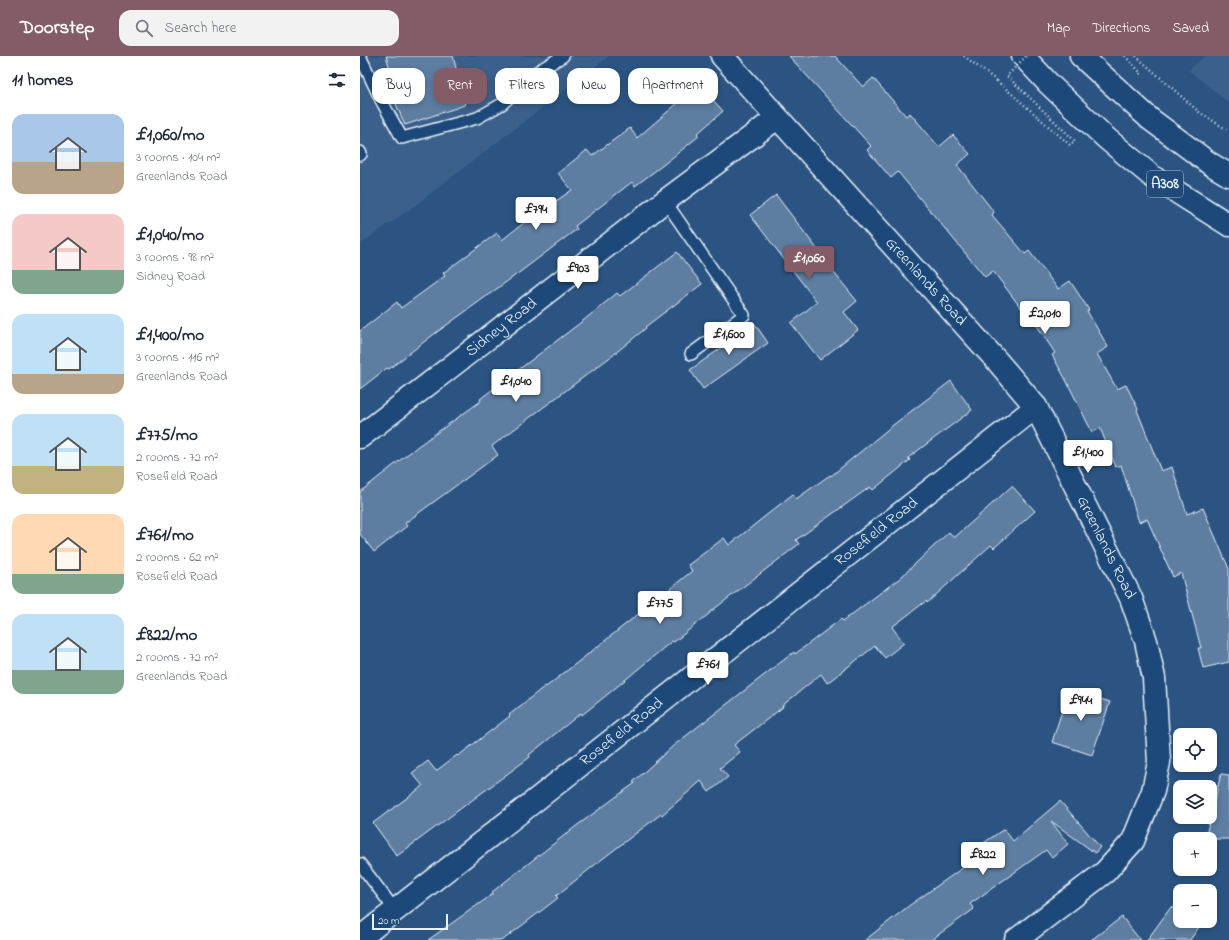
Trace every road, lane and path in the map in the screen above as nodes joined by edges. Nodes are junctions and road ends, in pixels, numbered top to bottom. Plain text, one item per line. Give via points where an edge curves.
1 (360, 56) edge
2 (563, 56) edge
3 (722, 56) edge
4 (964, 56) edge
5 (1025, 56) edge
6 (1081, 56) edge
7 (1136, 56) edge
8 (777, 118) junction
9 (1229, 131) edge
10 (1229, 175) edge
11 (665, 201) junction
12 (1229, 225) edge
13 (692, 354) dead end
14 (1036, 407) junction
15 (360, 437) edge
16 (360, 864) edge
17 (395, 910) junction
18 (360, 938) edge
19 (1016, 940) edge

1 - 2 lane via 402,138 477,118 502,104 535,73
3 - 8 main road, Greenlands Road
4 - 5 path, bridge via 1070,145 1075,141 1007,76
5 - 12 main road, A308 via 1049,84 1106,138 1153,177
6 - 10 main road, A308 via 1150,119
7 - 9 path via 1199,112
8 - 11 main road, Sidney Road
8 - 14 main road, Greenlands Road
11 - 13 lane via 744,316
11 - 15 main road, Sidney Road
14 - 17 main road, Rosefield Road
14 - 19 main road, Greenlands Road via 1130,598 1146,641 1154,678 1159,762 1153,791 1133,841 1105,872
16 - 17 lane
17 - 18 main road, Rosefield Road

